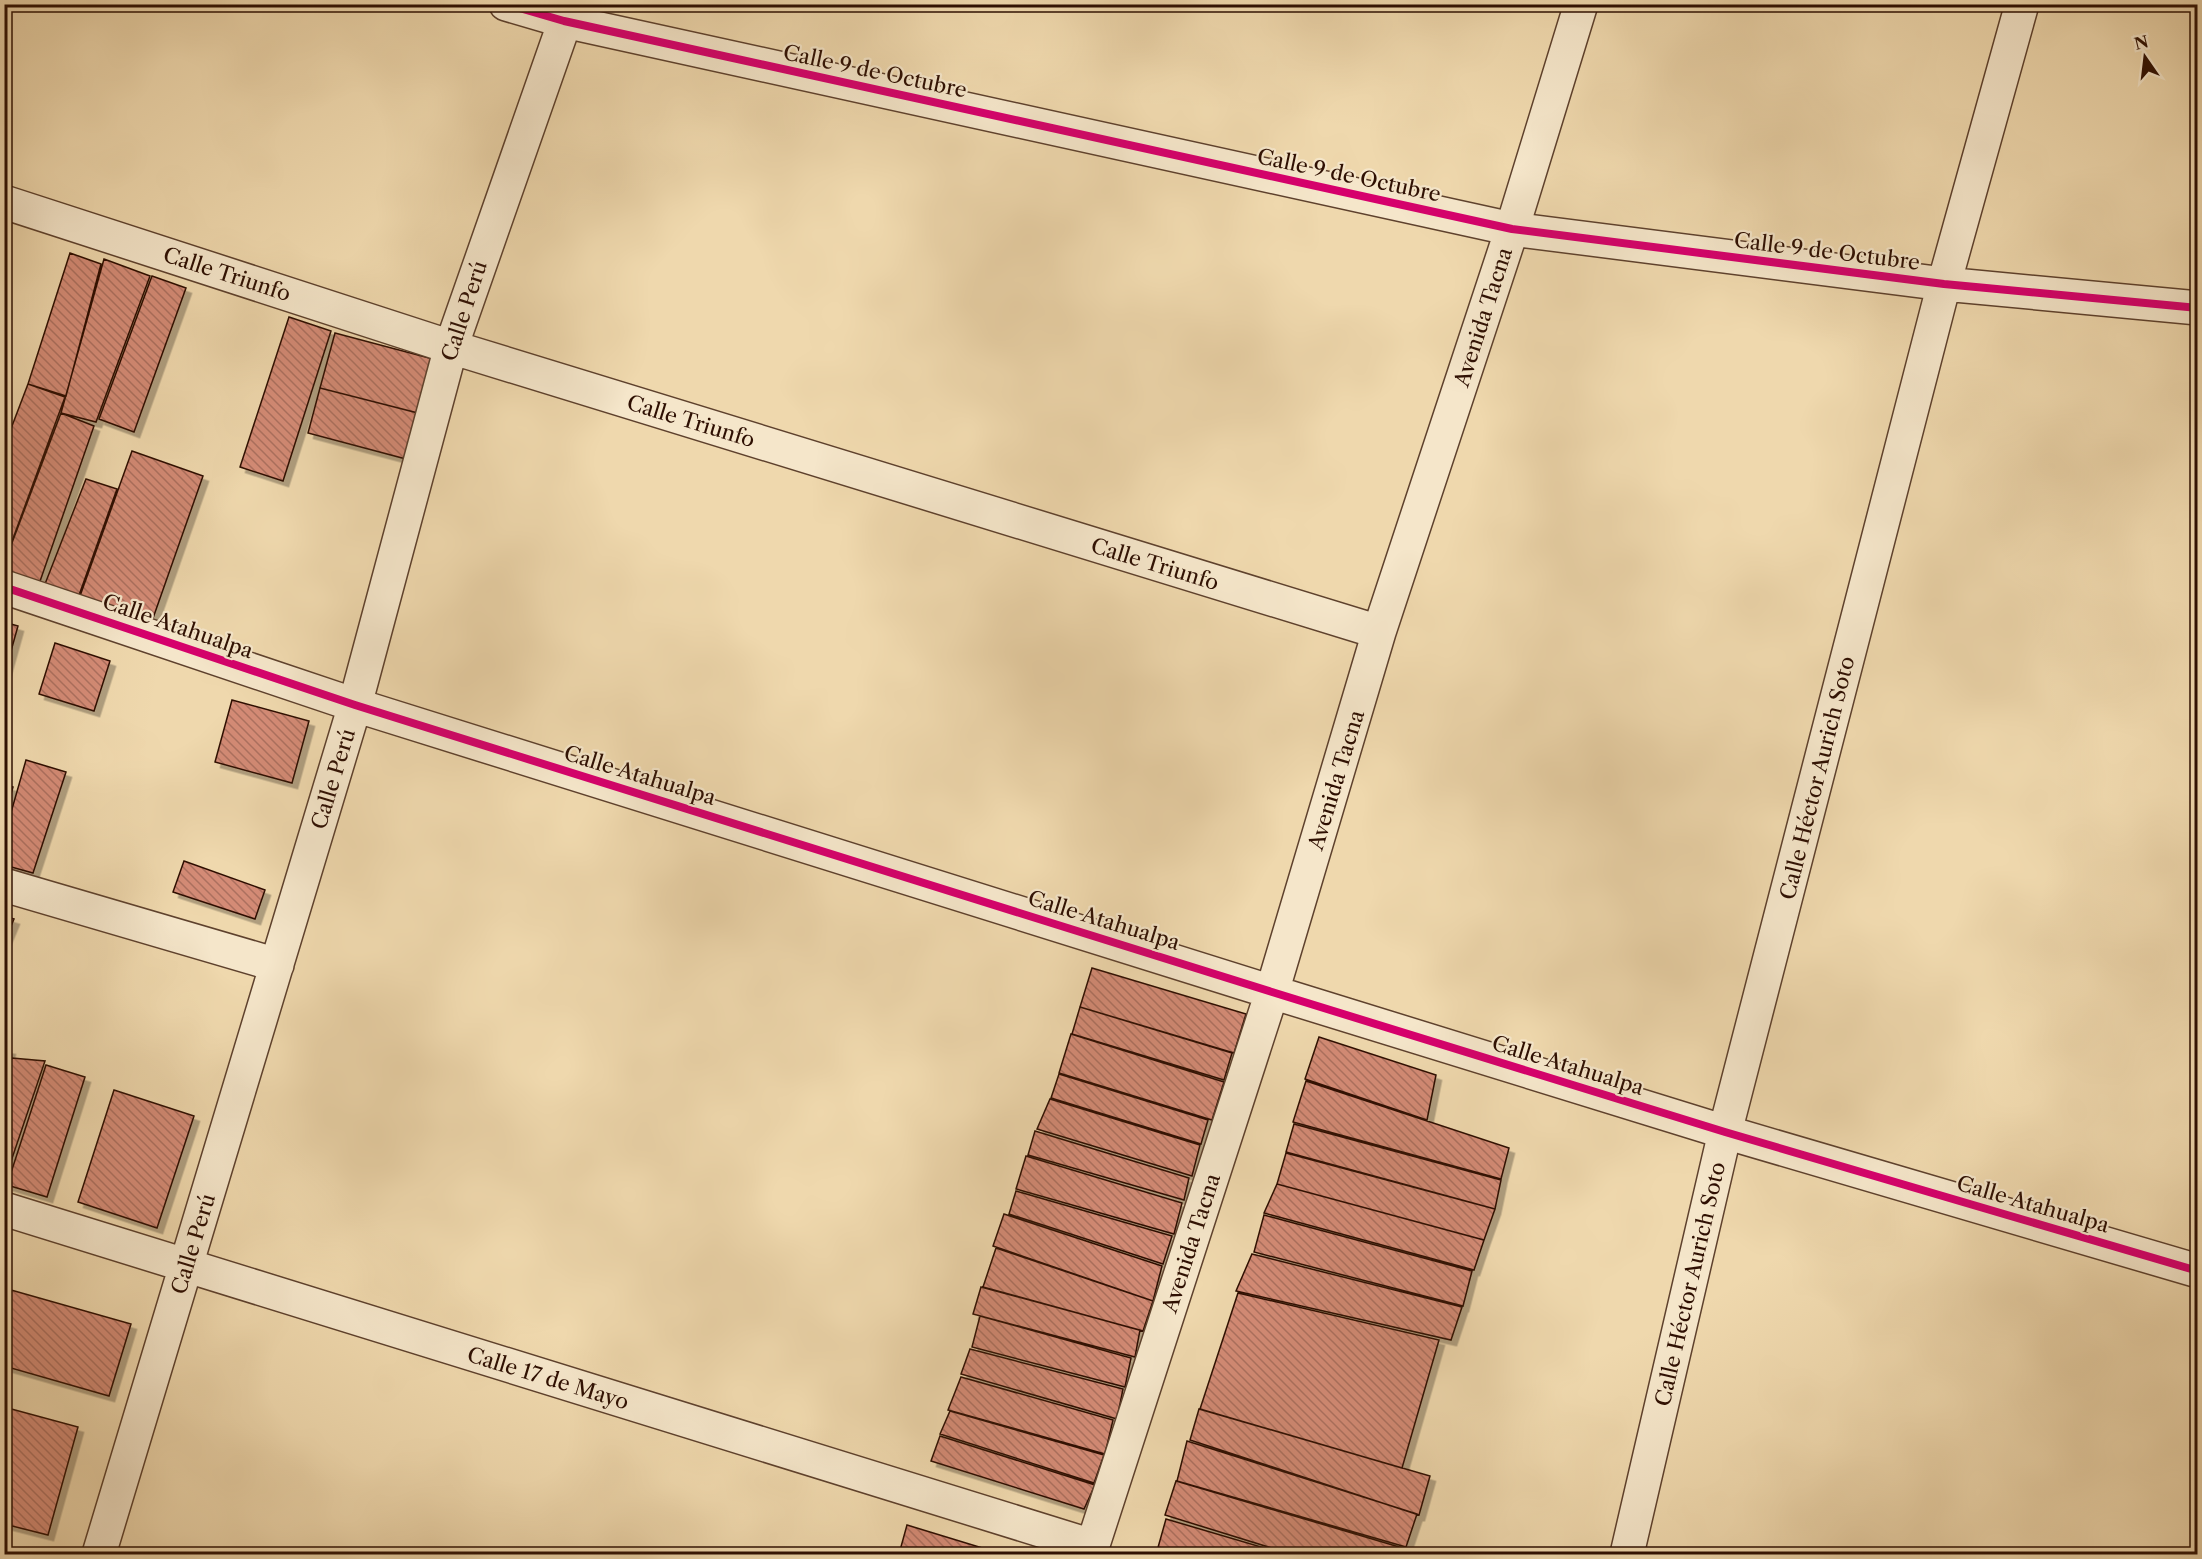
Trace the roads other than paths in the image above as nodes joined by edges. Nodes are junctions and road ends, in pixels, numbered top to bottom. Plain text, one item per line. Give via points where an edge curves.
1 (506, 4) edge
2 (1581, 4) edge
3 (2022, 4) edge
4 (568, 13) edge
5 (4, 202) edge
6 (1512, 230) junction
7 (1944, 284) junction
8 (2198, 308) edge
9 (450, 347) junction
10 (4, 587) edge
11 (1379, 632) junction
12 (355, 705) junction
13 (4, 885) edge
14 (277, 966) junction
15 (1272, 992) junction
16 (1725, 1132) junction
17 (4, 1209) edge
18 (186, 1267) junction
19 (2198, 1271) edge
20 (1091, 1550) edge
21 (99, 1554) edge
22 (1627, 1554) edge

1 - 4 street, Calle 9 de Octubre
2 - 6 street, Avenida Tacna
3 - 7 street, Calle Héctor Aurich Soto
4 - 6 street, Calle 9 de Octubre
4 - 9 street, Calle Perú
5 - 9 street, Calle Triunfo
6 - 7 street, Calle 9 de Octubre
6 - 11 street, Avenida Tacna
7 - 8 street, Calle 9 de Octubre
7 - 16 street, Calle Héctor Aurich Soto
9 - 11 street, Calle Triunfo
9 - 12 street, Calle Perú
10 - 12 street, Calle Atahualpa
11 - 15 street, Avenida Tacna
12 - 14 street, Calle Perú
12 - 15 street, Calle Atahualpa
13 - 14 street
14 - 18 street, Calle Perú
15 - 16 street, Calle Atahualpa
15 - 20 street, Avenida Tacna
16 - 19 street, Calle Atahualpa
16 - 22 street, Calle Héctor Aurich Soto
17 - 18 street, Calle 17 de Mayo
18 - 20 street, Calle 17 de Mayo
18 - 21 street, Calle Perú

